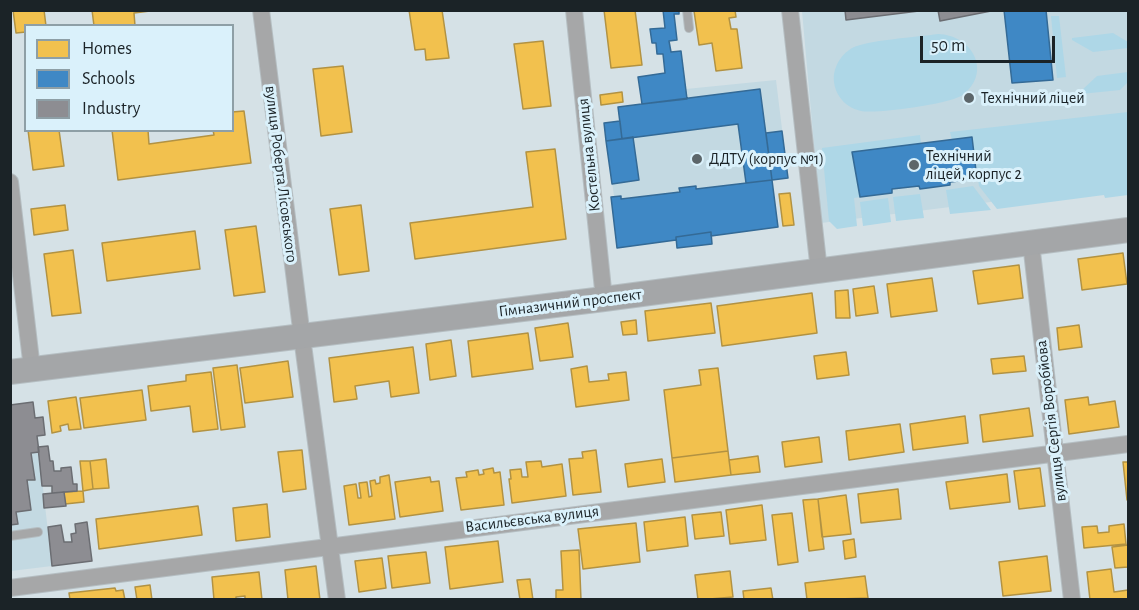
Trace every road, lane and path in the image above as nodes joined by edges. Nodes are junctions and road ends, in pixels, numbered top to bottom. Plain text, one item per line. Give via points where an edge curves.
1 (261, 10) edge
2 (574, 10) edge
3 (687, 10) edge
4 (790, 10) edge
5 (689, 28) dead end
6 (10, 182) edge
7 (1128, 230) edge
8 (1031, 243) junction
9 (819, 271) junction
10 (604, 299) junction
11 (302, 337) junction
12 (21, 370) edge
13 (1128, 444) edge
14 (1055, 453) junction
15 (38, 532) dead end
16 (10, 536) edge
17 (330, 545) junction
18 (10, 588) edge
19 (338, 600) edge
20 (1072, 600) edge

1 - 11 street, вулиця Роберта Лісовського
2 - 10 street, Костельна вулиця
3 - 5 lane
4 - 9 street
6 - 12 street
7 - 8 main road, Гімназичний проспект
8 - 9 main road, Гімназичний проспект
8 - 14 street, вулиця Сергія Воробйова
9 - 10 main road, Гімназичний проспект
10 - 11 main road, Гімназичний проспект
11 - 12 main road, Гімназичний проспект
11 - 17 street, вулиця Роберта Лісовського
13 - 14 street, Васильєвська вулиця
14 - 17 street, Васильєвська вулиця
14 - 20 street, вулиця Сергія Воробйова
15 - 16 lane
17 - 18 street, Васильєвська вулиця
17 - 19 street, вулиця Роберта Лісовського

